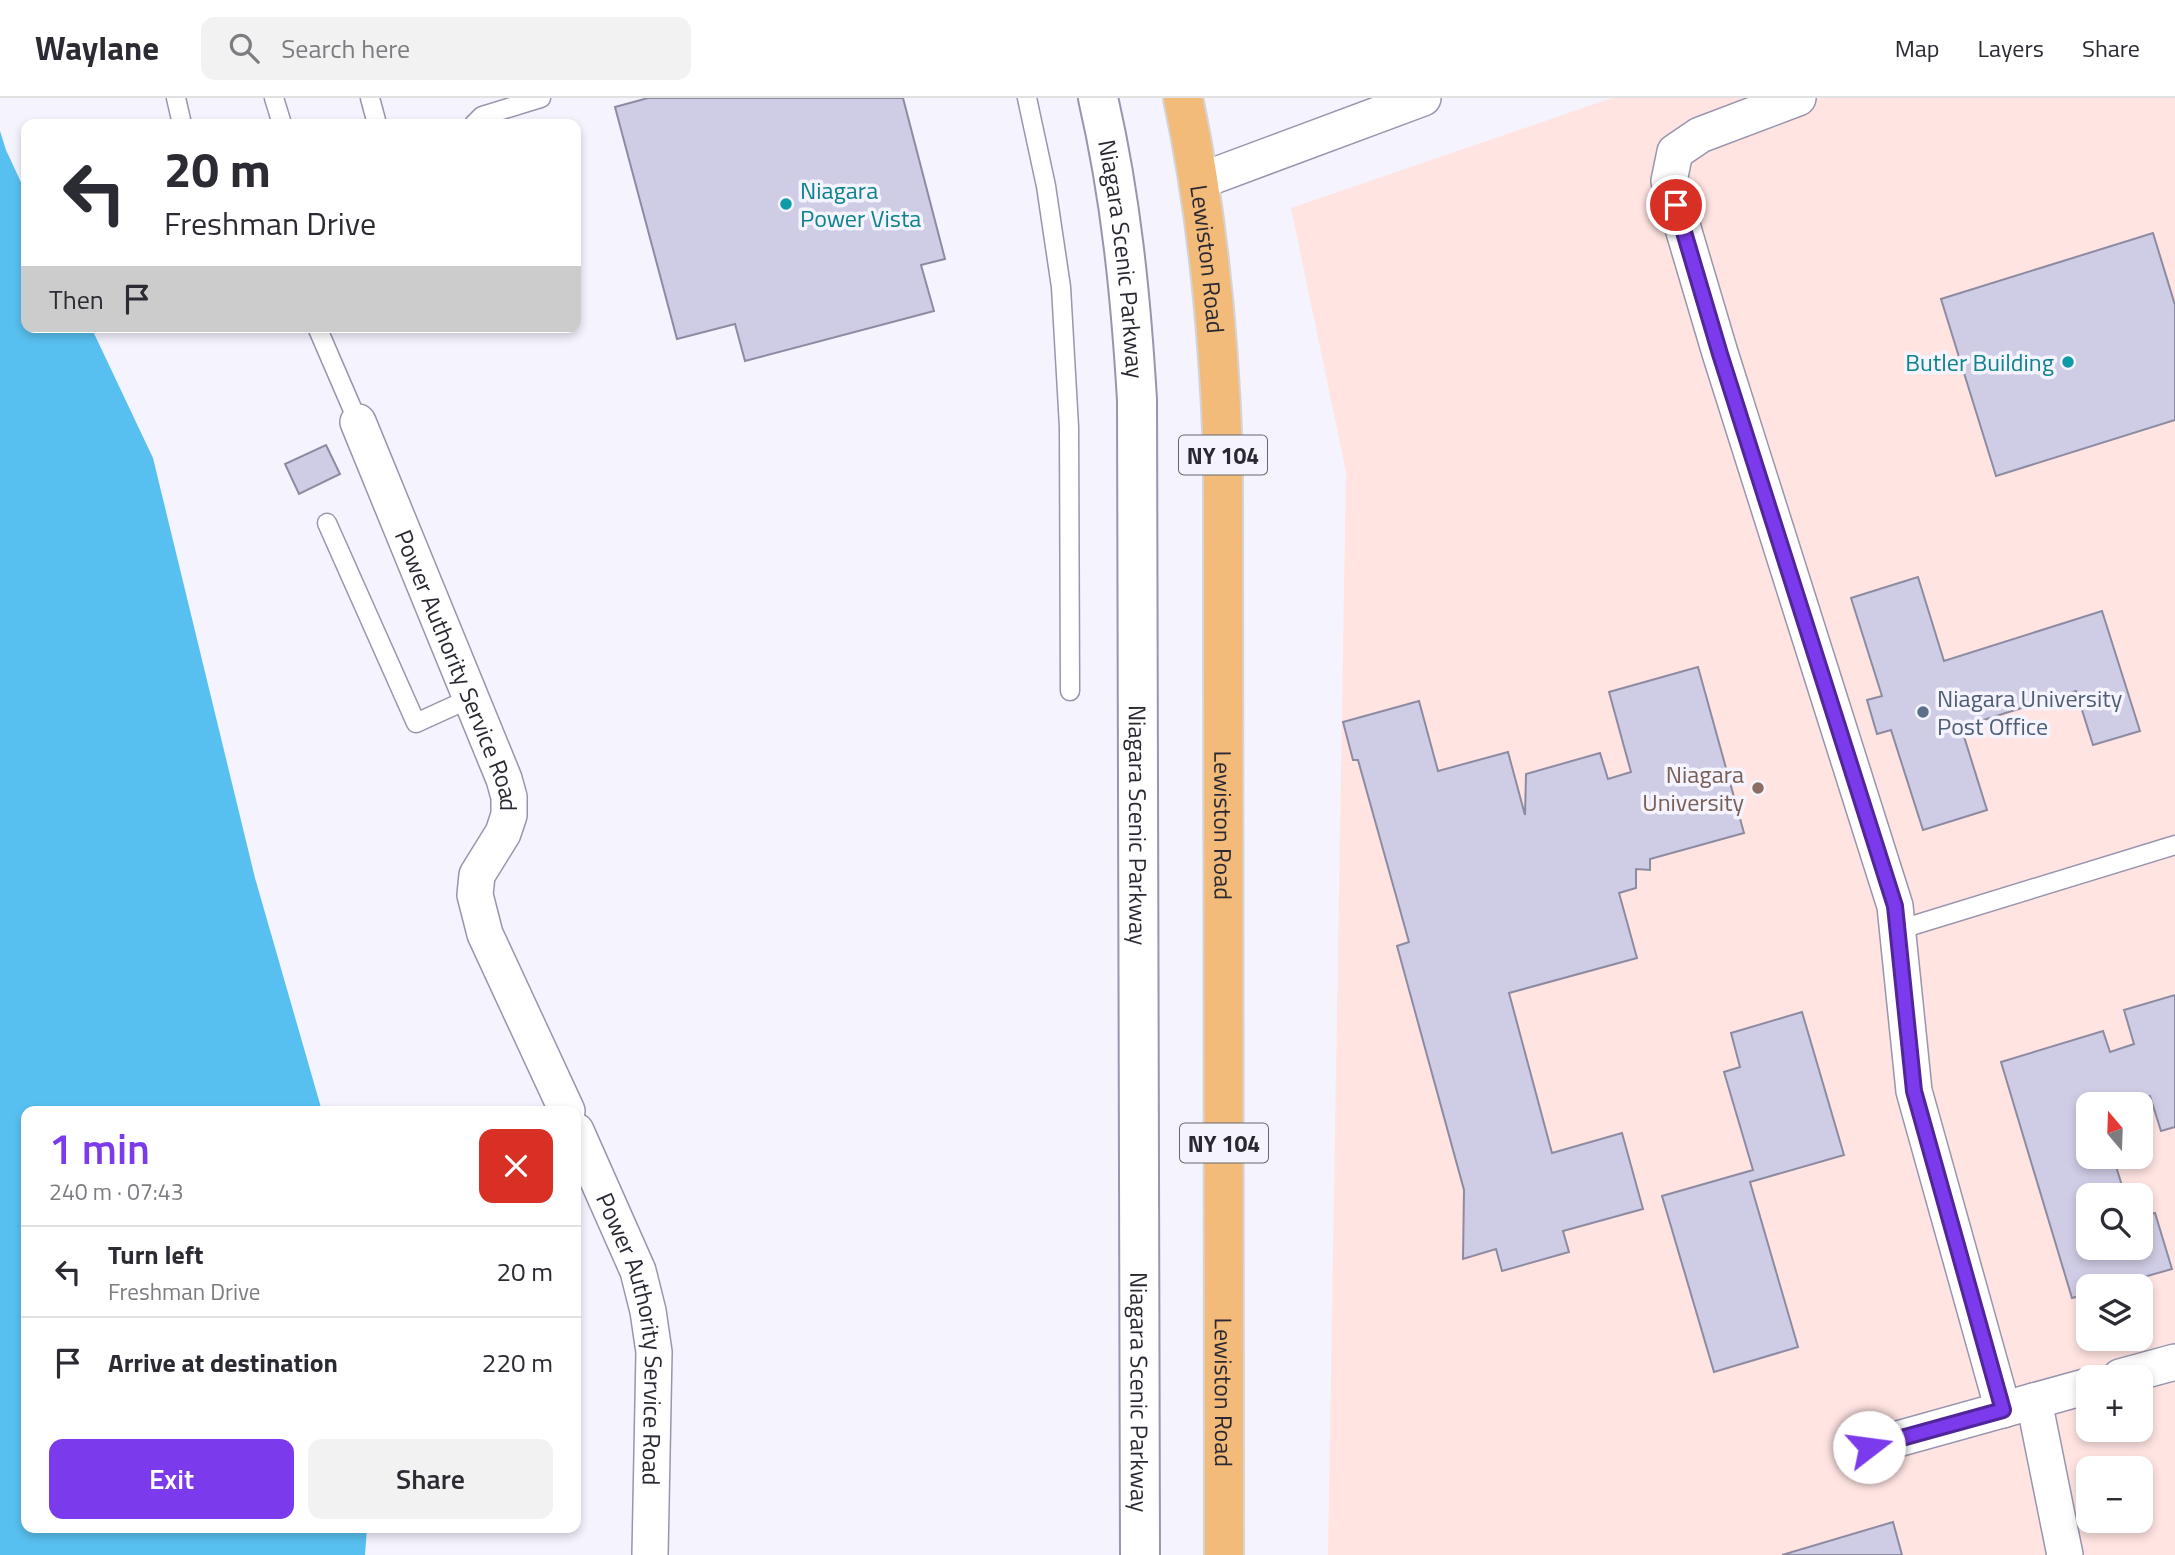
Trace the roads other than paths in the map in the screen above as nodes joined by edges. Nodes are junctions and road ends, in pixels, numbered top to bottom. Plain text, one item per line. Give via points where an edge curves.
1 (176, 98) edge
2 (274, 98) edge
3 (370, 98) edge
4 (541, 98) edge
5 (1027, 98) edge
6 (1098, 98) edge
7 (1183, 98) edge
8 (1423, 98) edge
9 (1798, 98) edge
10 (181, 119) edge
11 (280, 119) edge
12 (376, 119) edge
13 (479, 119) edge
14 (1199, 181) junction
15 (320, 335) edge
16 (358, 422) joint
17 (327, 523) dead end
18 (1070, 691) dead end
19 (471, 698) junction
20 (2175, 845) edge
21 (1898, 930) junction
22 (565, 1106) edge
23 (581, 1142) edge
24 (2175, 1362) edge
25 (2153, 1368) edge
26 (2076, 1389) edge
27 (2019, 1406) junction
28 (1869, 1447) dead end
29 (650, 1555) edge
30 (1140, 1555) edge
31 (1224, 1555) edge
32 (2065, 1555) edge

1 - 10 lane
2 - 11 lane
3 - 12 lane
4 - 13 lane
5 - 18 lane via 1046,186 1060,287 1069,427
6 - 30 main road, Niagara Scenic Parkway via 1125,256 1137,400
7 - 14 main road, Lewiston Road / NY 104
8 - 14 street
9 - 21 street via 1700,135 1675,152 1669,181 1895,906
14 - 31 main road, Lewiston Road / NY 104 via 1216,322 1223,484
15 - 16 lane
16 - 19 street, Power Authority Service Road
17 - 19 lane via 416,723
19 - 22 street, Power Authority Service Road via 509,797 503,833 477,875 478,911
20 - 21 lane
21 - 27 street via 1914,1091
23 - 29 street, Power Authority Service Road via 638,1271 648,1311 654,1352
24 - 25 street
26 - 27 street
27 - 28 street
27 - 32 street

